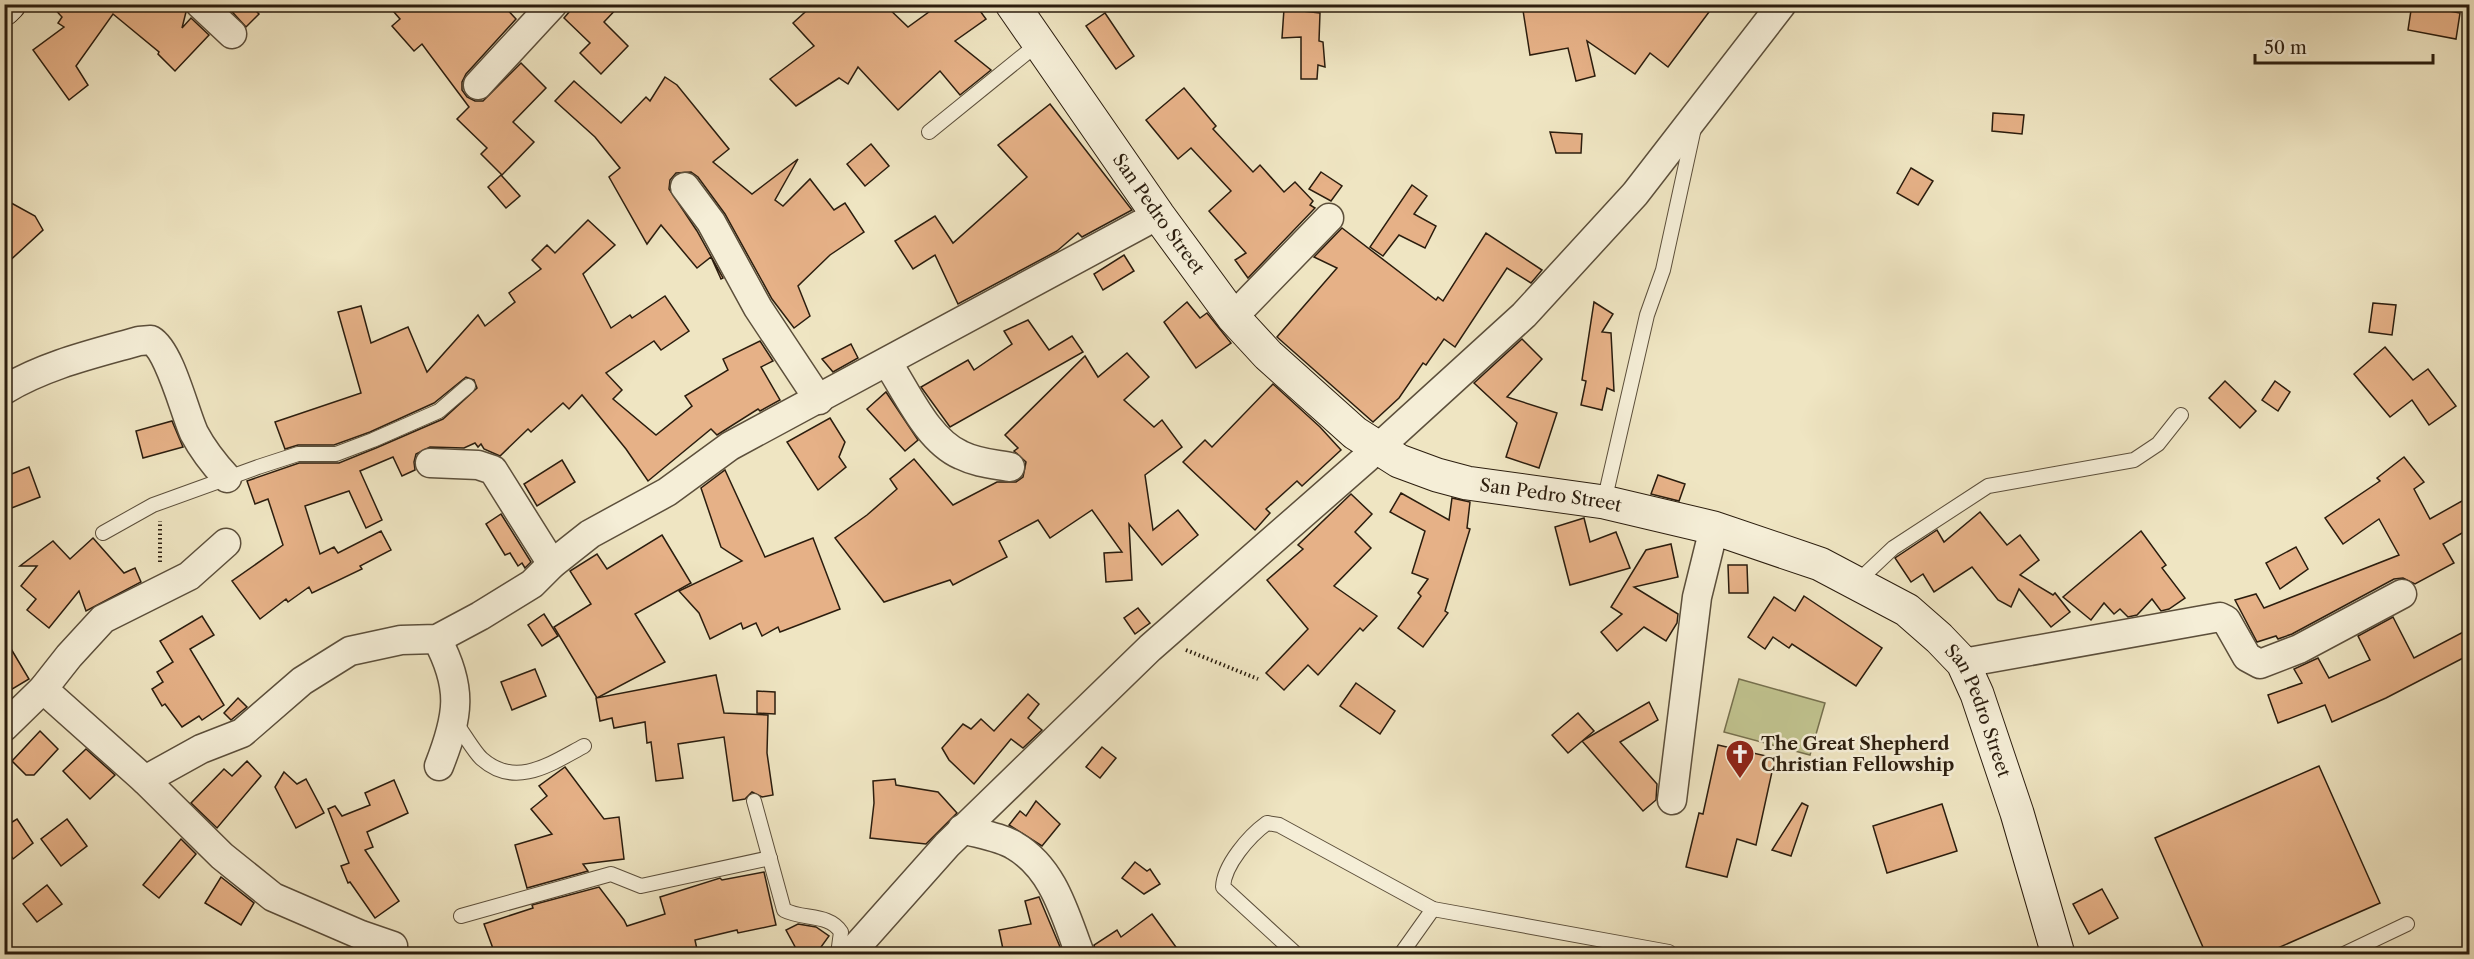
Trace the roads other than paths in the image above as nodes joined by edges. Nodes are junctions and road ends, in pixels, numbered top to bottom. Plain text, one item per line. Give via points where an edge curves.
1 (9, 4) edge
2 (200, 4) edge
3 (553, 4) edge
4 (1012, 4) edge
5 (1782, 4) edge
6 (4, 9) edge
7 (232, 34) dead end
8 (1040, 42) junction
9 (478, 85) dead end
10 (1698, 113) junction
11 (929, 132) dead end
12 (685, 188) dead end
13 (1158, 215) junction
14 (1329, 218) dead end
15 (1233, 317) junction
16 (887, 362) junction
17 (468, 386) dead end
18 (4, 390) edge
19 (819, 400) junction
20 (2181, 416) dead end
21 (1378, 448) junction
22 (430, 463) dead end
23 (1010, 467) dead end
24 (227, 478) junction
25 (1604, 502) junction
26 (1714, 528) junction
27 (103, 533) dead end
28 (226, 543) dead end
29 (552, 564) junction
30 (1855, 584) junction
31 (2402, 594) dead end
32 (437, 639) junction
33 (1963, 663) junction
34 (43, 690) junction
35 (455, 722) junction
36 (4, 728) edge
37 (584, 746) dead end
38 (439, 766) dead end
39 (145, 780) junction
40 (1672, 800) dead end
41 (754, 801) dead end
42 (962, 830) junction
43 (770, 858) junction
44 (1433, 909) junction
45 (461, 916) dead end
46 (2407, 924) dead end
47 (393, 946) dead end
48 (1669, 952) dead end
49 (2056, 952) edge
50 (848, 954) edge
51 (1080, 954) edge
52 (1296, 954) edge
53 (1401, 954) edge
54 (2344, 954) edge

1 - 6 street
2 - 7 street
3 - 9 street
4 - 8 street, San Pedro Street
5 - 10 street
8 - 11 lane
8 - 13 street, San Pedro Street
10 - 21 street via 1635,194 1524,315
10 - 25 lane
12 - 19 street via 711,222 758,308
13 - 15 street, San Pedro Street
13 - 16 street
14 - 15 street
15 - 21 street, San Pedro Street via 1305,389
16 - 19 street
16 - 23 street via 930,429 947,446 976,461
17 - 24 lane via 439,411 364,444 336,454 298,453
18 - 24 street via 55,366 151,340 162,353 195,433
19 - 29 street via 730,446 667,492 590,534
20 - 30 lane via 2158,444 2134,460 1988,486 1893,548
21 - 25 street, San Pedro Street via 1414,468 1467,483
21 - 42 street via 1150,648
22 - 29 street via 478,465 493,470
24 - 27 lane via 162,503
25 - 26 street, San Pedro Street
26 - 30 street, San Pedro Street via 1820,564
26 - 40 street via 1697,597
28 - 34 street via 189,576 103,619
29 - 32 street via 532,584
30 - 33 street, San Pedro Street via 1907,610
31 - 33 street via 2260,664 2247,657 2226,620 2220,617
32 - 35 street via 456,687
32 - 39 street via 401,640 350,651 302,681 242,733 201,749
33 - 49 street, San Pedro Street via 2017,813
34 - 36 street
34 - 39 street
35 - 37 lane via 482,759 504,772 536,770
35 - 38 street
39 - 47 street via 222,856 273,897
41 - 43 lane
42 - 50 street
42 - 51 street via 1014,844 1043,870 1054,887
43 - 45 lane via 641,886 611,874
43 - 50 lane via 784,910 837,925
44 - 48 lane
44 - 52 lane via 1279,825 1267,823 1224,875 1223,887
44 - 53 lane
46 - 54 lane

